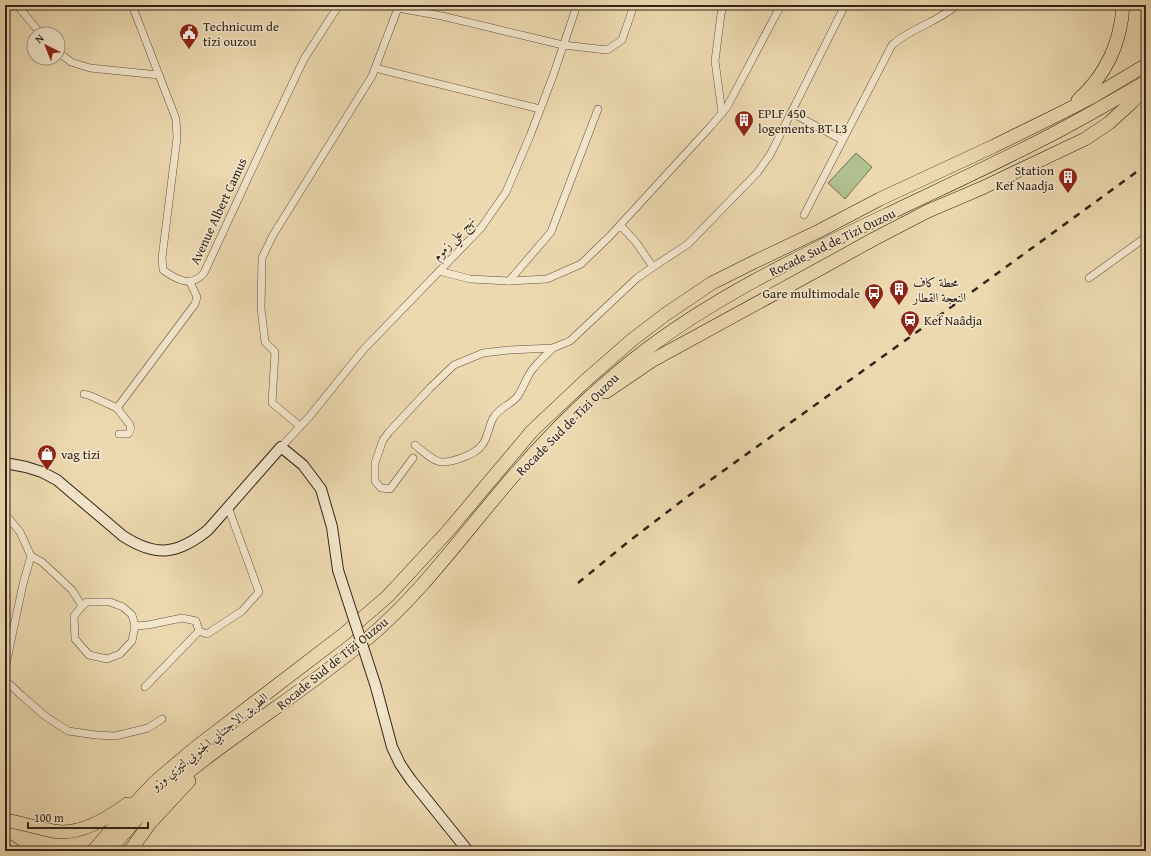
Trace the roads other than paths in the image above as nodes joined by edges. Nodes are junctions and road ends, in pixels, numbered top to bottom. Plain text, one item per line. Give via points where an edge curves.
1 (18, 5) edge
2 (132, 5) edge
3 (340, 5) edge
4 (388, 5) edge
5 (577, 5) edge
6 (634, 5) edge
7 (724, 5) edge
8 (781, 5) edge
9 (846, 5) edge
10 (958, 5) edge
11 (1123, 5) edge
12 (398, 8) junction
13 (35, 26) edge
14 (563, 45) junction
15 (66, 58) edge
16 (1146, 65) edge
17 (375, 68) junction
18 (159, 75) junction
19 (1146, 82) edge
20 (1146, 87) edge
21 (540, 109) junction
22 (598, 109) dead end
23 (1063, 112) junction
24 (722, 113) junction
25 (792, 113) junction
26 (842, 140) junction
27 (804, 215) dead end
28 (620, 224) junction
29 (1146, 237) edge
30 (653, 267) junction
31 (439, 271) junction
32 (1089, 278) dead end
33 (509, 281) junction
34 (190, 282) junction
35 (553, 348) junction
36 (84, 394) dead end
37 (117, 408) junction
38 (565, 422) junction
39 (300, 426) junction
40 (119, 434) dead end
41 (415, 445) dead end
42 (280, 447) junction
43 (413, 458) dead end
44 (5, 463) edge
45 (228, 507) junction
46 (5, 514) edge
47 (32, 556) junction
48 (82, 606) junction
49 (135, 626) junction
50 (199, 631) junction
51 (5, 669) edge
52 (5, 680) edge
53 (277, 686) joint
54 (145, 687) dead end
55 (162, 719) dead end
56 (220, 748) junction
57 (155, 782) junction
58 (5, 820) edge
59 (5, 844) edge
60 (15, 851) edge
61 (93, 851) edge
62 (109, 851) edge
63 (130, 851) edge
64 (468, 851) edge

1 - 13 street
2 - 18 street, Avenue Albert Camus
3 - 34 street, Avenue Albert Camus via 304,59 204,273 199,279
4 - 12 street
5 - 14 street, نهج علي زموم
6 - 14 street via 622,40 607,50
7 - 24 street via 715,61
8 - 24 street
9 - 25 street
10 - 26 street via 901,37 892,45
11 - 23 highway via 1114,52 1099,78
12 - 14 street
12 - 17 street
14 - 21 street, نهج علي زموم
15 - 18 street via 90,68
16 - 23 highway, Rocade Sud de Tizi Ouzou
17 - 21 street
17 - 39 street via 273,235 262,258 261,308 265,342 275,352 272,404
18 - 34 street, Avenue Albert Camus via 176,119 177,138 162,258 163,270 171,276
19 - 38 highway, Rocade Sud de Tizi Ouzou via 1039,142 750,282 677,327 632,361
20 - 38 highway via 1109,122 1085,139 874,238 653,360
21 - 31 street, نهج علي زموم via 506,192 481,228
22 - 33 street via 551,232
23 - 53 highway, Rocade Sud de Tizi Ouzou via 752,263 712,284 666,314 585,381 532,431 448,531 388,596
24 - 28 street
25 - 26 street
25 - 30 street via 757,173 688,244
26 - 27 street
28 - 30 street
28 - 33 street via 581,264 547,279
29 - 32 street
30 - 35 street via 637,278 570,341
31 - 33 street via 470,280
31 - 39 street, نهج علي زموم via 364,349
34 - 37 street via 197,297 196,304
35 - 41 street via 531,370 517,397 494,416 483,445 471,454 454,461 441,462
35 - 43 street via 483,353 454,365 383,440 375,462 375,480 380,488 390,489
36 - 37 street
37 - 40 street via 131,428 128,434
38 - 56 highway, Rocade Sud de Tizi Ouzou via 515,475 452,551 385,622 291,697
39 - 42 street, نهج علي زموم
42 - 45 main road
42 - 64 main road, bridge via 303,465 321,489 332,527 338,570 376,687 392,747 411,780
44 - 45 main road via 42,472 57,480 123,536 151,550 166,551 194,541 208,530
45 - 50 street via 259,592 242,611 207,634
46 - 47 street via 20,532
47 - 48 street via 72,590
47 - 51 street via 23,584
48 - 49 street via 87,602 110,602 132,615
48 - 49 street via 74,616 75,640 89,655 107,659 120,654 132,641
49 - 50 street via 182,618 196,621
50 - 54 street
52 - 55 street via 45,716 68,731 115,736 148,728
53 - 57 highway, الطريق الاجتنابي الجنوبي لتيزي وزو
56 - 62 highway, Rocade Sud de Tizi Ouzou via 150,805
56 - 63 highway via 150,823
57 - 58 highway via 115,813 82,829 55,832
57 - 61 highway, الطريق الاجتنابي الجنوبي لتيزي وزو
59 - 60 highway

